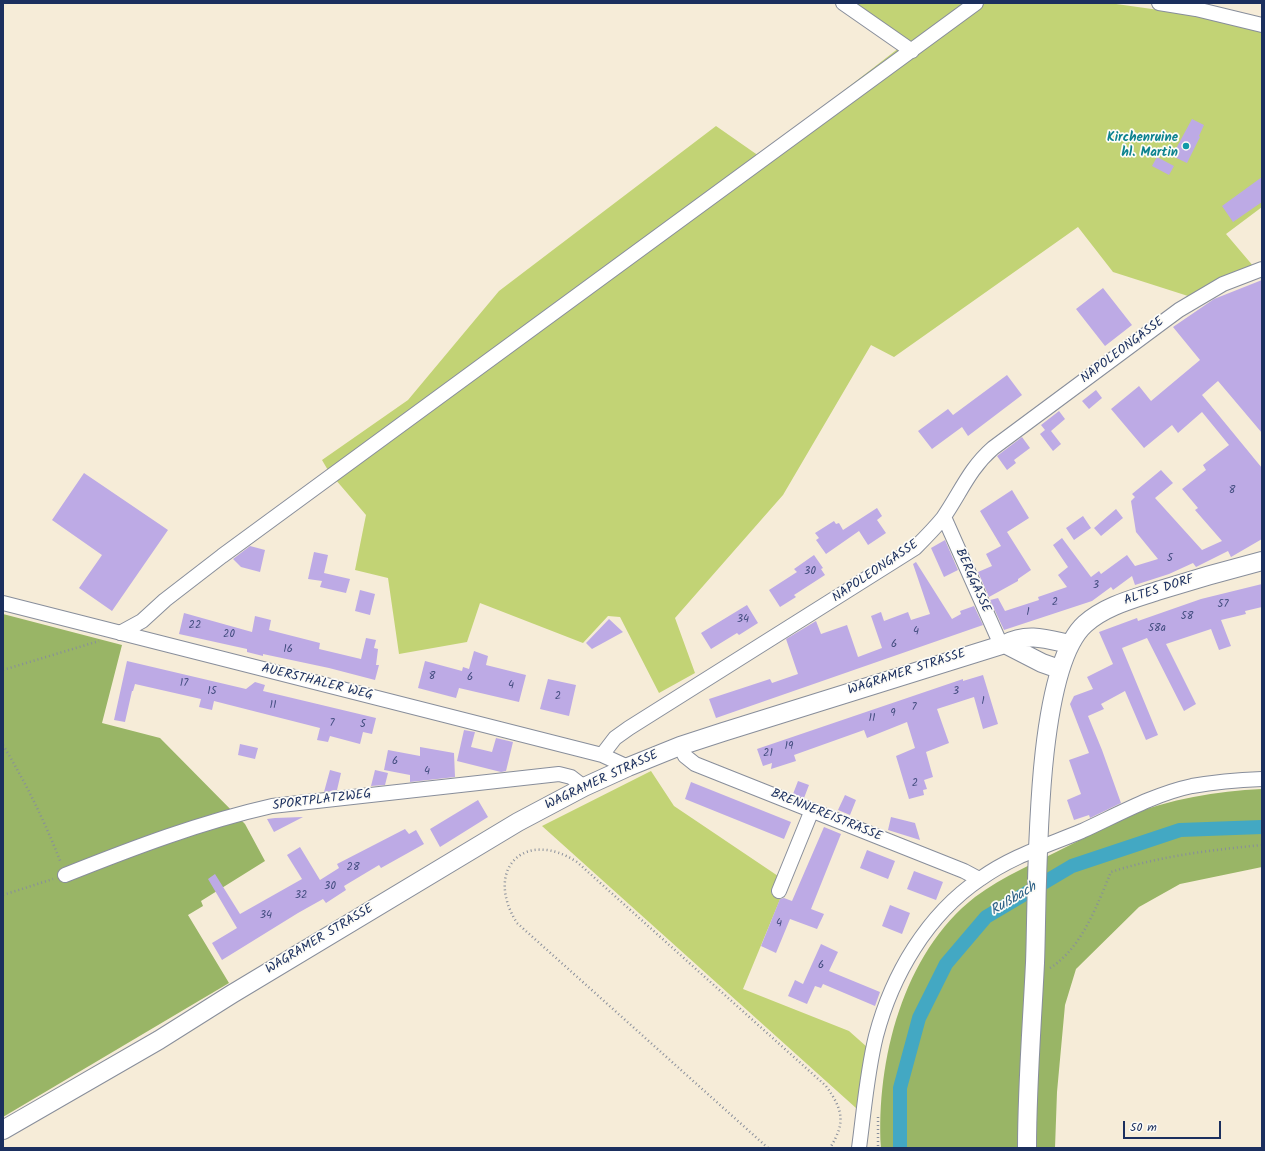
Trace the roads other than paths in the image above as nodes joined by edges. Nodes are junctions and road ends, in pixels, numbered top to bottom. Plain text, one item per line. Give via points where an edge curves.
1 (843, 3) edge
2 (976, 3) edge
3 (1159, 3) edge
4 (1262, 25) edge
5 (912, 50) junction
6 (1262, 269) edge
7 (944, 517) junction
8 (1262, 561) edge
9 (3, 603) edge
10 (120, 633) junction
11 (1003, 644) junction
12 (1069, 644) junction
13 (1059, 669) junction
14 (680, 746) junction
15 (602, 755) junction
16 (628, 767) junction
17 (1262, 779) edge
18 (584, 788) junction
19 (812, 810) junction
20 (1039, 847) junction
21 (65, 875) road end
22 (979, 879) junction
23 (779, 891) dead end
24 (3, 1130) edge
25 (858, 1148) edge
26 (1027, 1148) edge

1 - 5 street
2 - 5 street
3 - 4 street
5 - 10 street via 222,556 142,621
6 - 7 street, NAPOLEONGASSE via 1223,284 1179,310 994,448 972,471
7 - 11 street, BERGGASSE
7 - 15 street, NAPOLEONGASSE via 930,534 909,552 629,728 615,738
8 - 12 main road, ALTES DORF via 1187,581 1119,604 1086,623
9 - 10 street, AUERSTHALER WEG
10 - 15 street, AUERSTHALER WEG
11 - 12 main road, WAGRAMER STRASSE via 1020,637 1031,637
11 - 13 main road
11 - 14 main road, WAGRAMER STRASSE
12 - 13 main road, ALTES DORF
13 - 20 main road, ALTES DORF via 1047,736
14 - 16 main road, WAGRAMER STRASSE
14 - 19 street, BRENNEREISTRASSE via 685,756 695,764
15 - 16 street, AUERSTHALER WEG
16 - 18 main road, WAGRAMER STRASSE
17 - 20 street via 1229,780 1191,786 1155,798
18 - 21 street, SPORTPLATZWEG via 571,777 560,774 272,806 139,846
18 - 24 main road, WAGRAMER STRASSE via 460,855 143,1050
19 - 22 street, BRENNEREISTRASSE
19 - 23 street
20 - 22 street
20 - 26 main road, ALTES DORF
22 - 25 street via 935,919 921,937 896,982 876,1037

